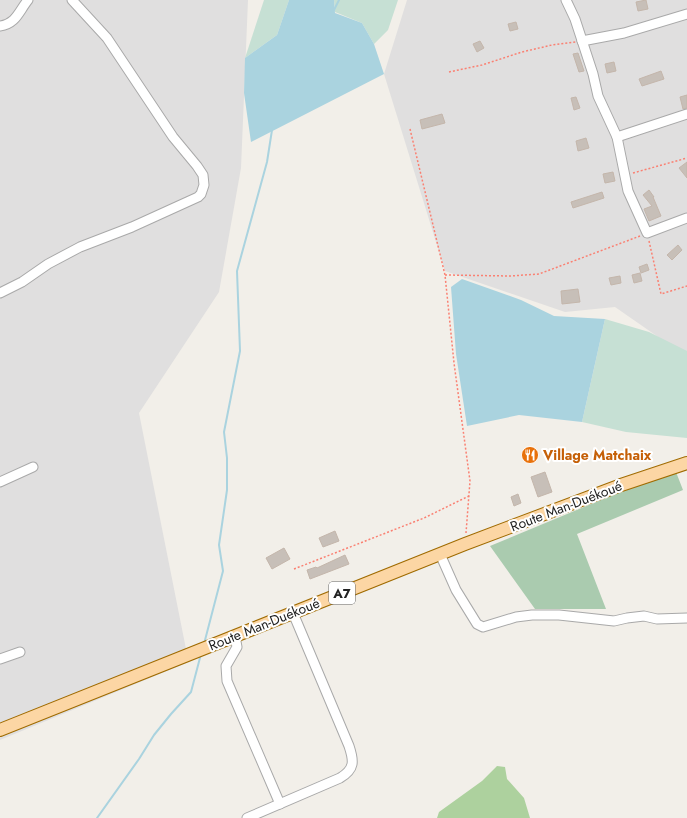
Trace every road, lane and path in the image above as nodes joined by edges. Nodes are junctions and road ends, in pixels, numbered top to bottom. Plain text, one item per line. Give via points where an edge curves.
1 (28, 0) edge
2 (72, 0) edge
3 (566, 0) edge
4 (687, 14) edge
5 (0, 26) edge
6 (582, 41) junction
7 (449, 72) dead end
8 (687, 114) edge
9 (410, 129) dead end
10 (617, 137) junction
11 (687, 158) edge
12 (624, 175) junction
13 (687, 218) edge
14 (647, 233) junction
15 (445, 275) junction
16 (687, 286) edge
17 (0, 293) edge
18 (687, 463) edge
19 (34, 467) dead end
20 (0, 482) edge
21 (469, 496) junction
22 (465, 544) junction
23 (440, 554) junction
24 (294, 569) dead end
25 (293, 613) junction
26 (687, 618) edge
27 (235, 636) junction
28 (20, 652) dead end
29 (0, 659) edge
30 (0, 730) edge
31 (280, 804) junction
32 (247, 818) edge

1 - 5 street via 11,23
2 - 17 street via 107,38 172,137 198,166 203,174 203,190 198,197 80,247
3 - 6 street
4 - 6 street via 624,33
6 - 7 path via 522,52
6 - 10 street via 598,96
8 - 10 street
9 - 15 path
10 - 12 street
11 - 12 path
12 - 14 street
13 - 14 street
14 - 15 path via 539,274
14 - 16 path via 661,294
15 - 21 path via 469,474
18 - 22 main road, Route Man-Duékoué / A7 via 607,490
19 - 20 street
21 - 22 path
21 - 24 path via 424,518
22 - 23 main road, Route Man-Duékoué / A7
23 - 25 main road, Route Man-Duékoué / A7
23 - 26 street via 456,590 477,624 483,627 532,615 614,621 644,616 656,619
25 - 27 main road, Route Man-Duékoué / A7
25 - 31 street via 349,746 352,763 349,771 343,776
27 - 30 main road, Route Man-Duékoué / A7
27 - 31 street via 237,647 226,666 227,682
28 - 29 street
31 - 32 street

